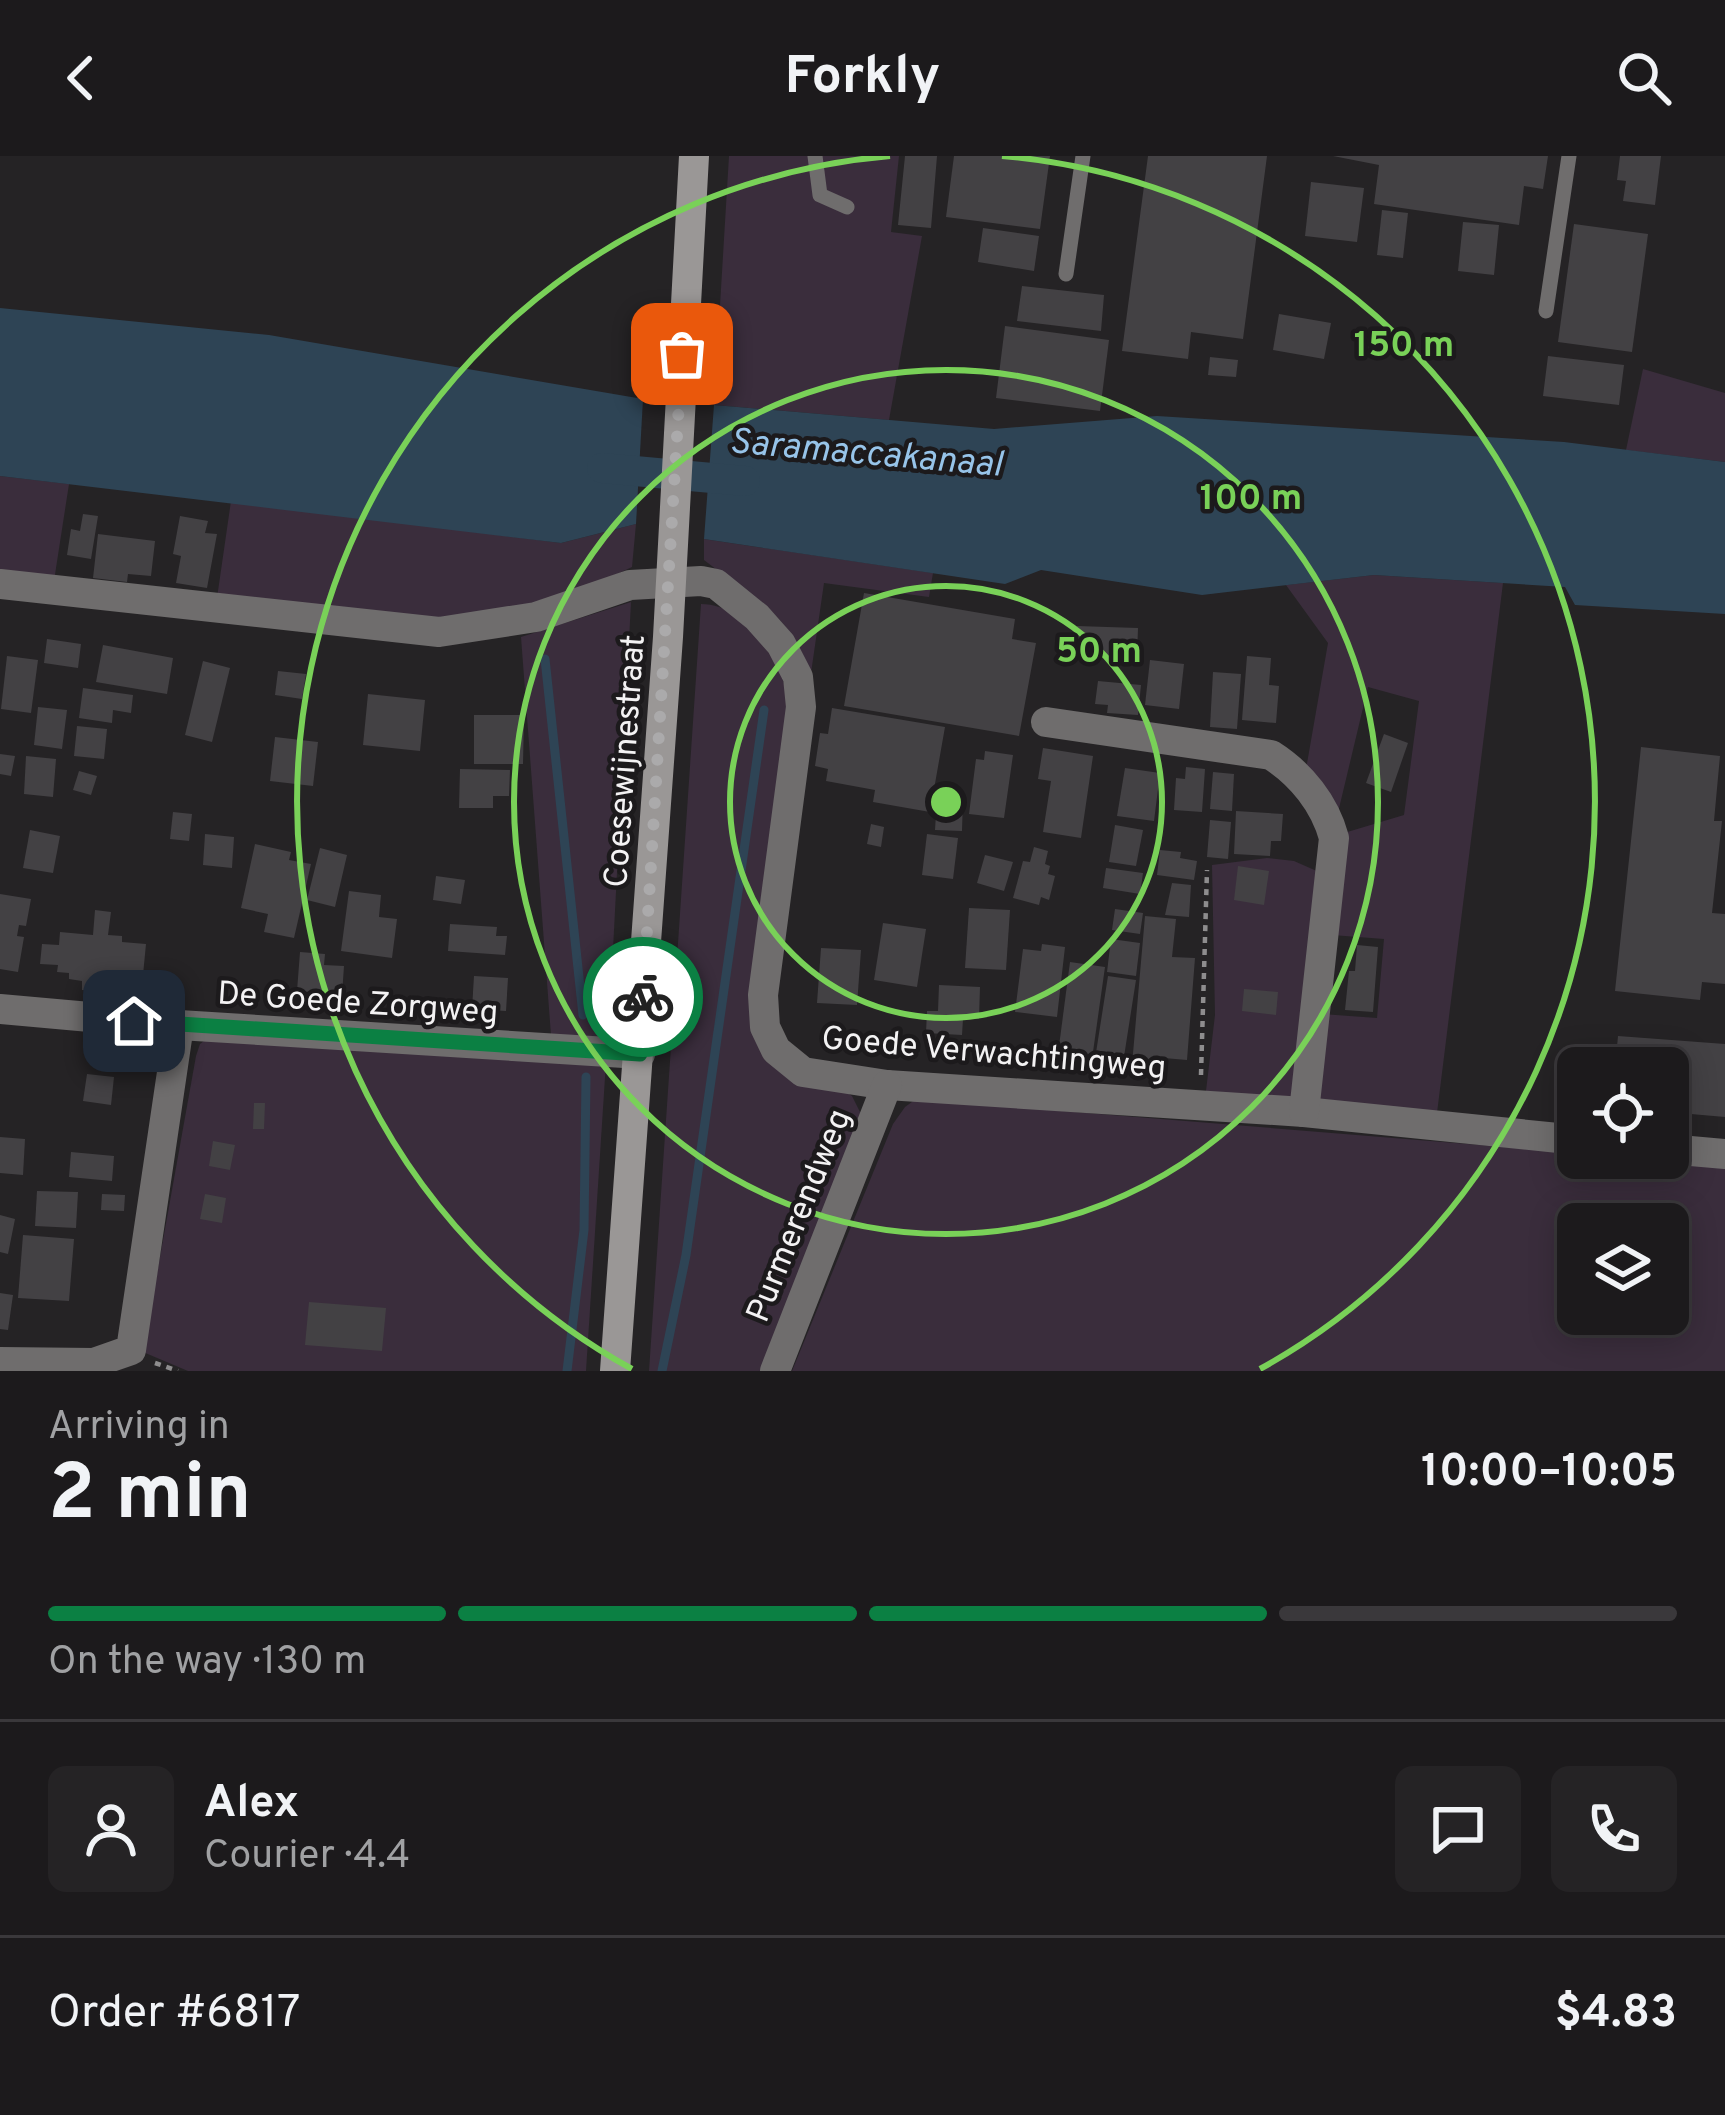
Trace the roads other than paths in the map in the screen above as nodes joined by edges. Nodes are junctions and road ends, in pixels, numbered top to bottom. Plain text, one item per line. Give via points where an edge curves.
1 (694, 156) edge
2 (814, 156) edge
3 (1083, 156) edge
4 (1569, 156) edge
5 (847, 207) dead end
6 (1066, 274) dead end
7 (1546, 311) dead end
8 (0, 584) edge
9 (1046, 722) dead end
10 (0, 1009) edge
11 (178, 1025) junction
12 (640, 1054) junction
13 (887, 1085) junction
14 (1304, 1112) junction
15 (1557, 1138) edge
16 (1689, 1151) edge
17 (1725, 1154) edge
18 (0, 1362) edge
19 (615, 1371) edge
20 (775, 1371) edge

1 - 12 main road, Coesewijnestraat
2 - 5 lane via 818,192
3 - 6 lane
4 - 7 lane
8 - 13 street, Goede Verwachtingweg via 439,632 536,617 629,585 716,584 757,616 798,677 765,1027 776,1050 802,1072
9 - 14 street via 1271,755 1328,816 1334,838
10 - 11 street, De Goede Zorgweg
11 - 12 street, De Goede Zorgweg
11 - 18 street via 131,1350 94,1364
12 - 19 main road, Coesewijnestraat
13 - 14 street, Goede Verwachtingweg
13 - 20 street, Purmerendweg
14 - 15 street, Goede Verwachtingweg
16 - 17 street

